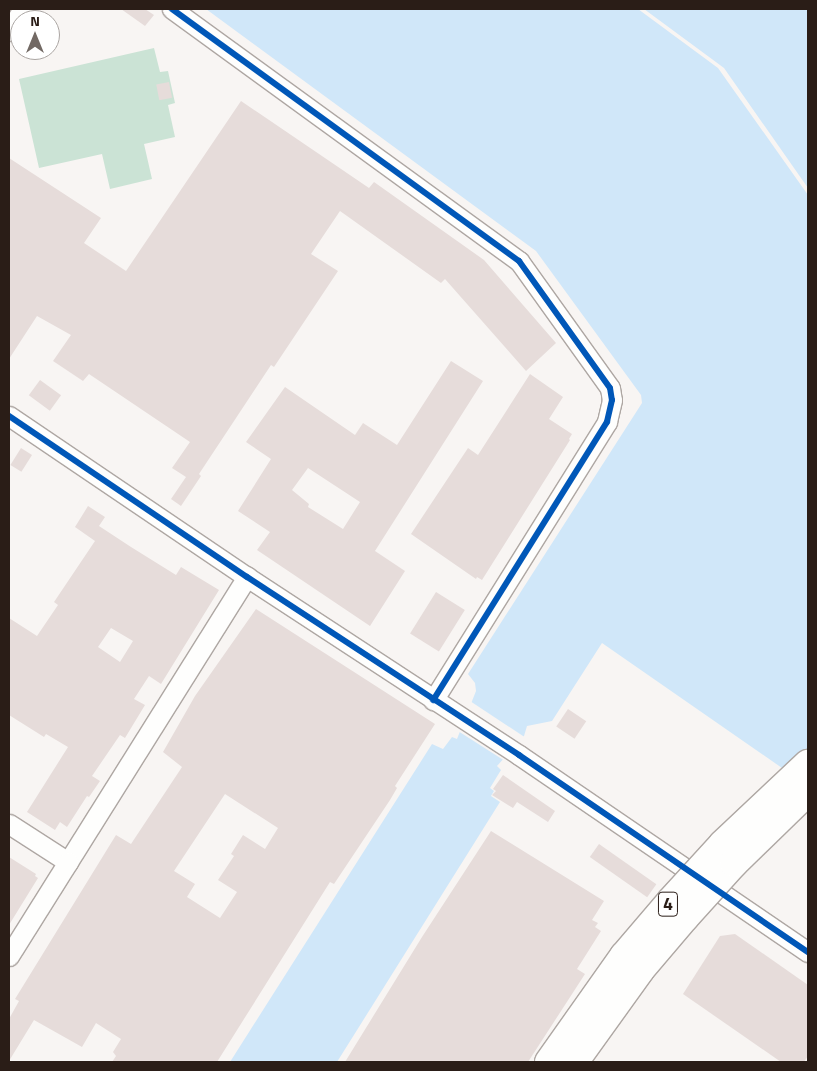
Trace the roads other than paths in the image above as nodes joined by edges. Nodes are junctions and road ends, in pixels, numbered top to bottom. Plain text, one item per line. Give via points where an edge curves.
1 (23, 9) edge
2 (172, 9) edge
3 (9, 32) edge
4 (9, 416) edge
5 (247, 577) junction
6 (433, 700) junction
7 (808, 764) edge
8 (808, 791) edge
9 (9, 824) edge
10 (68, 862) junction
11 (808, 952) edge
12 (9, 956) edge
13 (549, 1062) edge
14 (574, 1062) edge

1 - 3 street
2 - 6 street via 519,261 610,388 612,400 607,422
4 - 5 street
5 - 6 street
5 - 10 street
6 - 11 street
7 - 13 highway, 4, bridge via 723,844 671,901 624,956
8 - 14 highway, 4, bridge via 734,863 685,917 640,970
9 - 10 street
10 - 12 street

